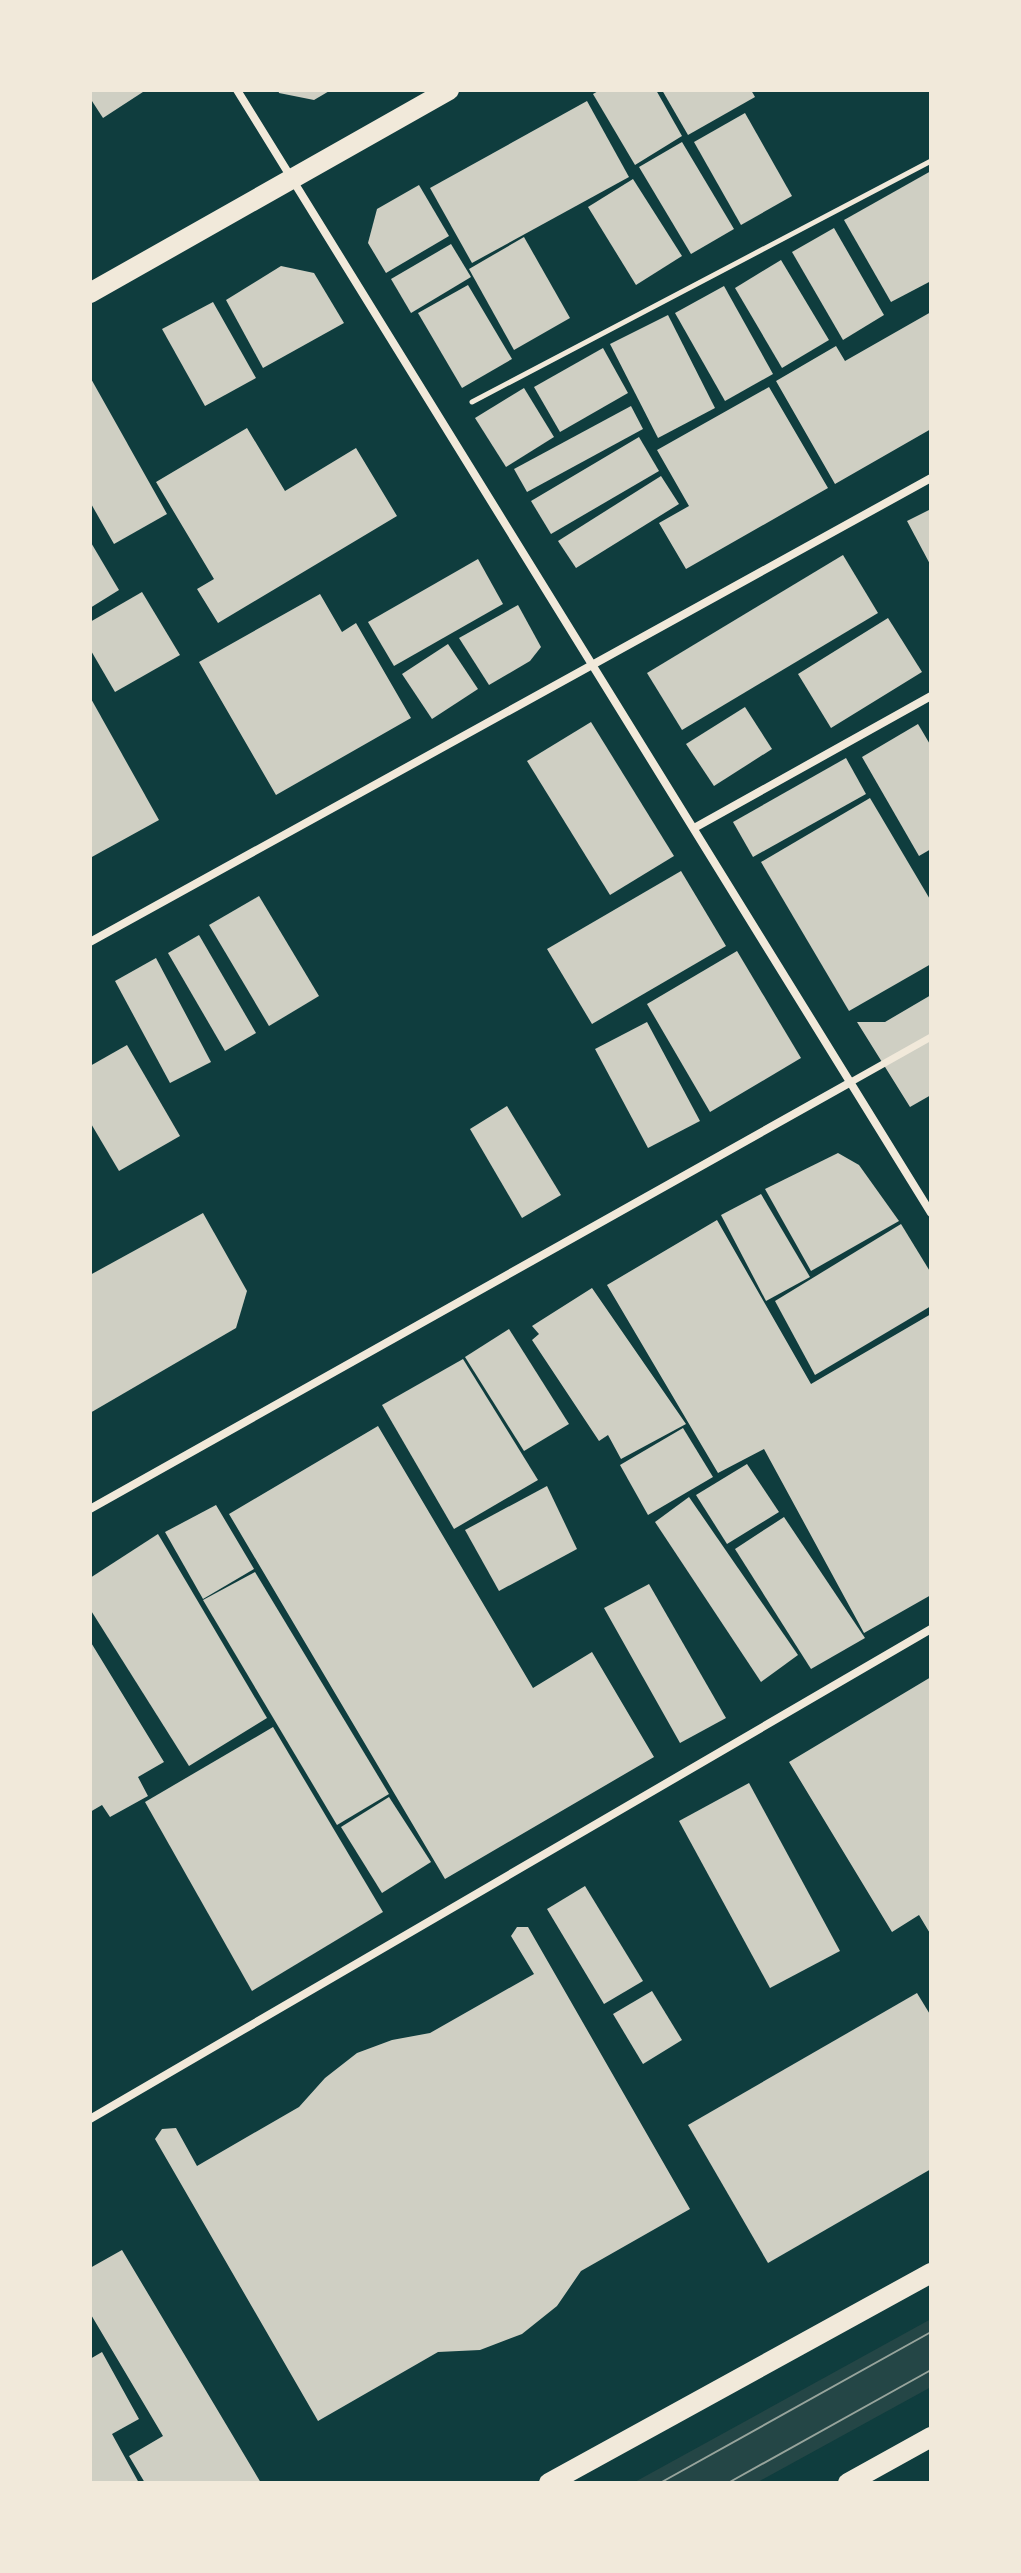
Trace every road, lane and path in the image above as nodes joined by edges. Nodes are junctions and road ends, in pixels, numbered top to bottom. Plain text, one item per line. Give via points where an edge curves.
1 (237, 90) edge
2 (449, 90) edge
3 (931, 161) edge
4 (292, 179) junction
5 (90, 293) edge
6 (443, 418) junction
7 (931, 478) edge
8 (592, 664) junction
9 (931, 696) edge
10 (696, 827) junction
11 (90, 942) edge
12 (931, 1037) edge
13 (851, 1082) junction
14 (931, 1213) edge
15 (90, 1509) edge
16 (931, 1629) edge
17 (90, 2119) edge
18 (931, 2273) edge
19 (931, 2437) edge
20 (549, 2483) edge
21 (848, 2483) edge

1 - 4 street
2 - 4 main road
3 - 6 path
4 - 5 main road
4 - 6 street
6 - 8 street
7 - 8 street
8 - 10 street
8 - 11 street
9 - 10 street
10 - 13 street
12 - 13 street
13 - 14 street
13 - 15 street
16 - 17 street
18 - 20 main road
19 - 21 main road

